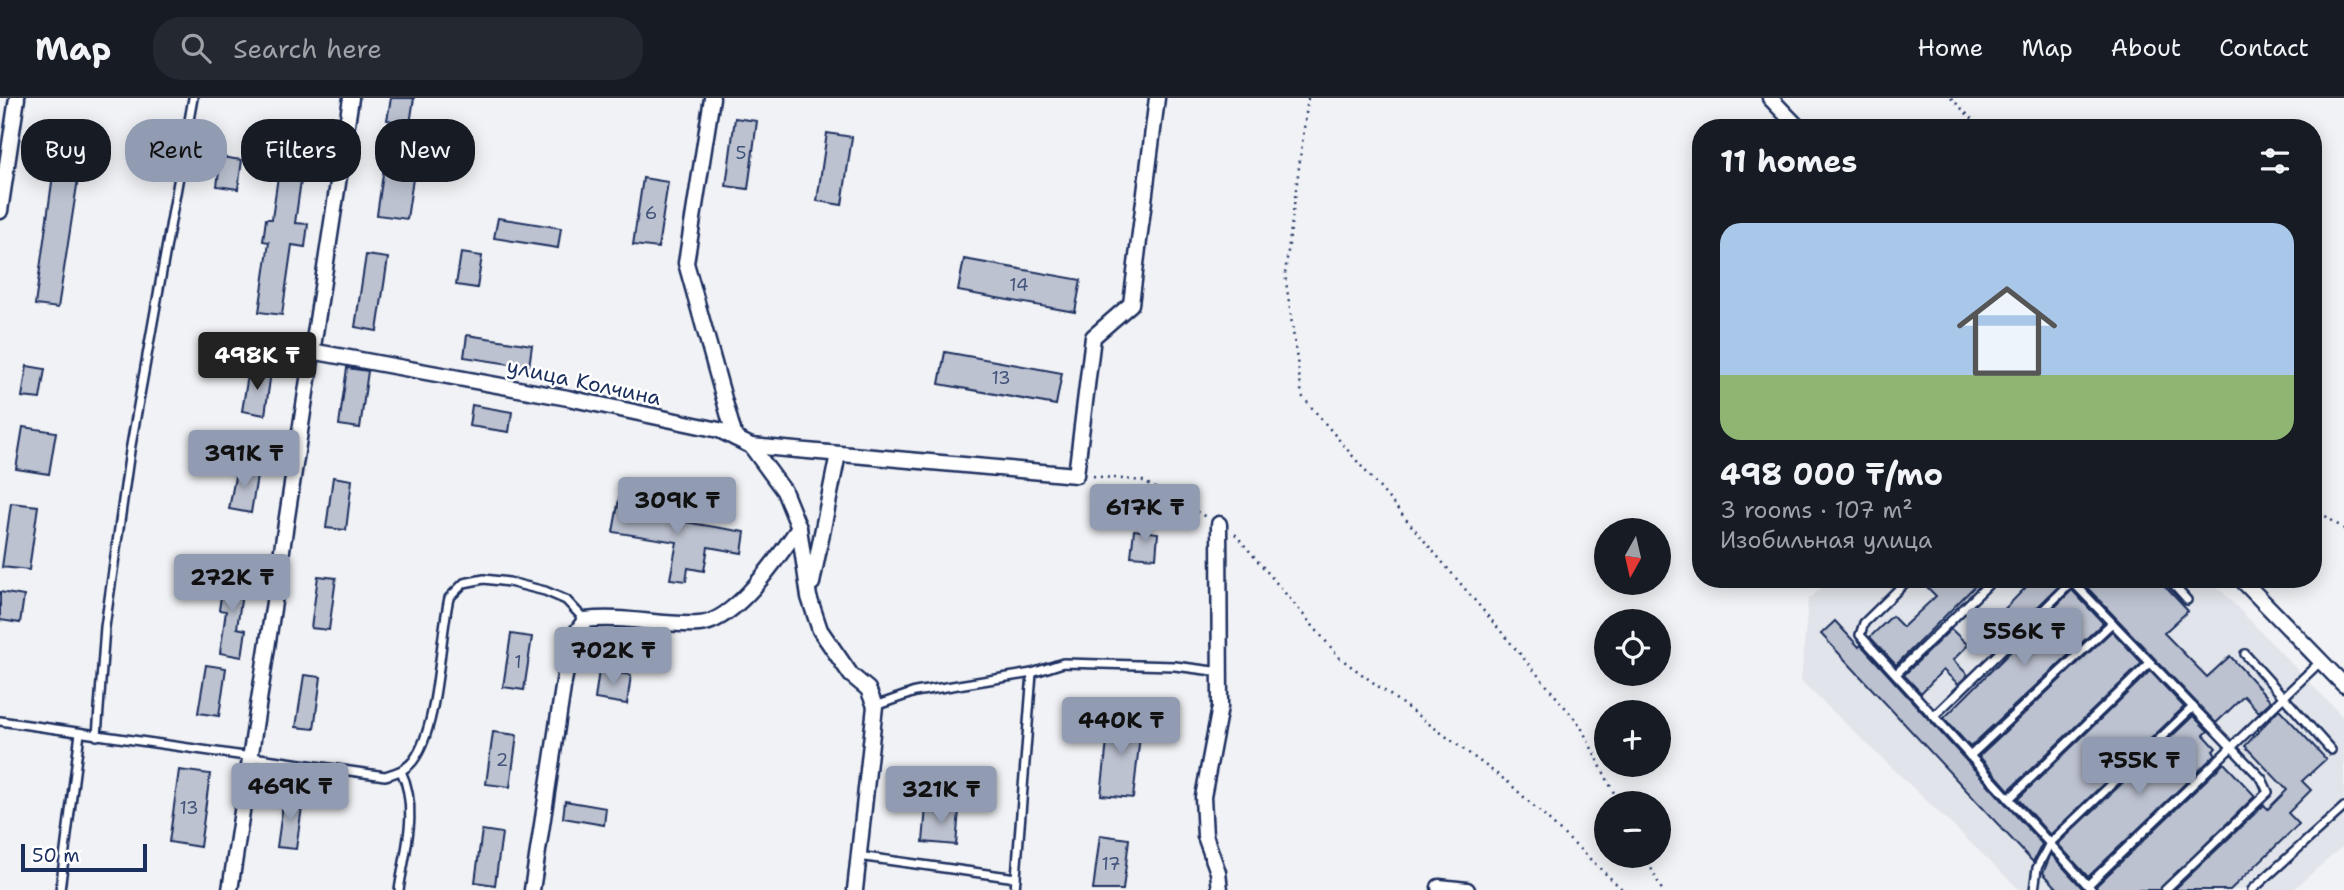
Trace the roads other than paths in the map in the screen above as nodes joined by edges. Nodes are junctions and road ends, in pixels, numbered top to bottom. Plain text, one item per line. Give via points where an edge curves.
1 (17, 98) edge
2 (193, 98) edge
3 (351, 98) edge
4 (712, 98) edge
5 (1157, 98) edge
6 (1770, 98) edge
7 (1790, 119) edge
8 (0, 211) edge
9 (311, 351) junction
10 (735, 438) junction
11 (751, 446) junction
12 (838, 454) junction
13 (1219, 524) road end
14 (799, 528) junction
15 (1900, 588) edge
16 (1985, 588) edge
17 (2063, 588) edge
18 (2079, 588) edge
19 (2176, 588) edge
20 (2250, 588) edge
21 (810, 597) junction
22 (2187, 600) dead end
23 (585, 620) junction
24 (2112, 622) junction
25 (2245, 654) dead end
26 (2321, 661) junction
27 (2150, 663) junction
28 (1221, 672) junction
29 (1032, 673) junction
30 (1896, 674) junction
31 (2344, 685) edge
32 (2284, 697) junction
33 (875, 706) junction
34 (2193, 707) junction
35 (1934, 716) junction
36 (0, 721) edge
37 (80, 733) junction
38 (97, 736) junction
39 (2231, 747) junction
40 (2331, 750) dead end
41 (1970, 756) junction
42 (250, 758) junction
43 (401, 771) junction
44 (2009, 799) junction
45 (2344, 807) edge
46 (2050, 843) junction
47 (859, 856) junction
48 (1016, 878) junction
49 (1439, 887) dead end
50 (2090, 888) edge
51 (60, 890) edge
52 (230, 890) edge
53 (399, 890) edge
54 (532, 890) edge
55 (855, 890) edge
56 (1015, 890) edge
57 (1220, 890) edge
58 (1467, 890) edge
59 (2034, 890) edge
60 (2165, 890) edge
61 (2252, 890) edge

1 - 8 street
2 - 38 lane via 130,451 105,627
3 - 9 street
4 - 10 street via 685,263
5 - 12 street via 1131,304 1093,337 1076,475
6 - 7 street
9 - 10 street, улица Колчина via 568,398 719,430
9 - 42 street
10 - 11 street, улица Колчина
11 - 12 street
11 - 14 street, улица Колчина via 783,491
12 - 21 street
13 - 28 street
14 - 21 street, улица Колчина
14 - 23 street via 733,609 703,624 615,616
15 - 30 lane via 1864,623 1860,635
16 - 30 lane
17 - 35 lane
18 - 24 lane
19 - 22 lane
20 - 26 street
21 - 33 street, улица Колчина via 820,630 851,675 868,689
23 - 43 lane via 566,600 545,591 484,579 464,583 449,598 426,731 413,762
23 - 54 street via 573,637 564,681
24 - 27 lane
24 - 41 lane
25 - 32 lane
26 - 31 street
26 - 32 lane
27 - 34 lane
27 - 44 lane
28 - 29 lane via 1063,663
28 - 57 street via 1220,706 1203,797 1205,836
29 - 33 lane via 915,692
29 - 48 lane
30 - 35 lane
32 - 39 lane
32 - 40 lane
33 - 47 street
34 - 39 lane
34 - 46 lane
35 - 41 lane
36 - 37 lane
37 - 38 lane
37 - 51 lane
38 - 42 lane
39 - 50 lane
39 - 60 lane via 2262,779 2268,792
41 - 44 lane
42 - 43 lane via 385,776
42 - 52 street
43 - 53 lane via 410,797 410,819
44 - 46 lane
45 - 61 lane
46 - 50 lane
46 - 59 lane via 2037,868
47 - 48 lane
47 - 55 street
48 - 56 lane
49 - 58 street

